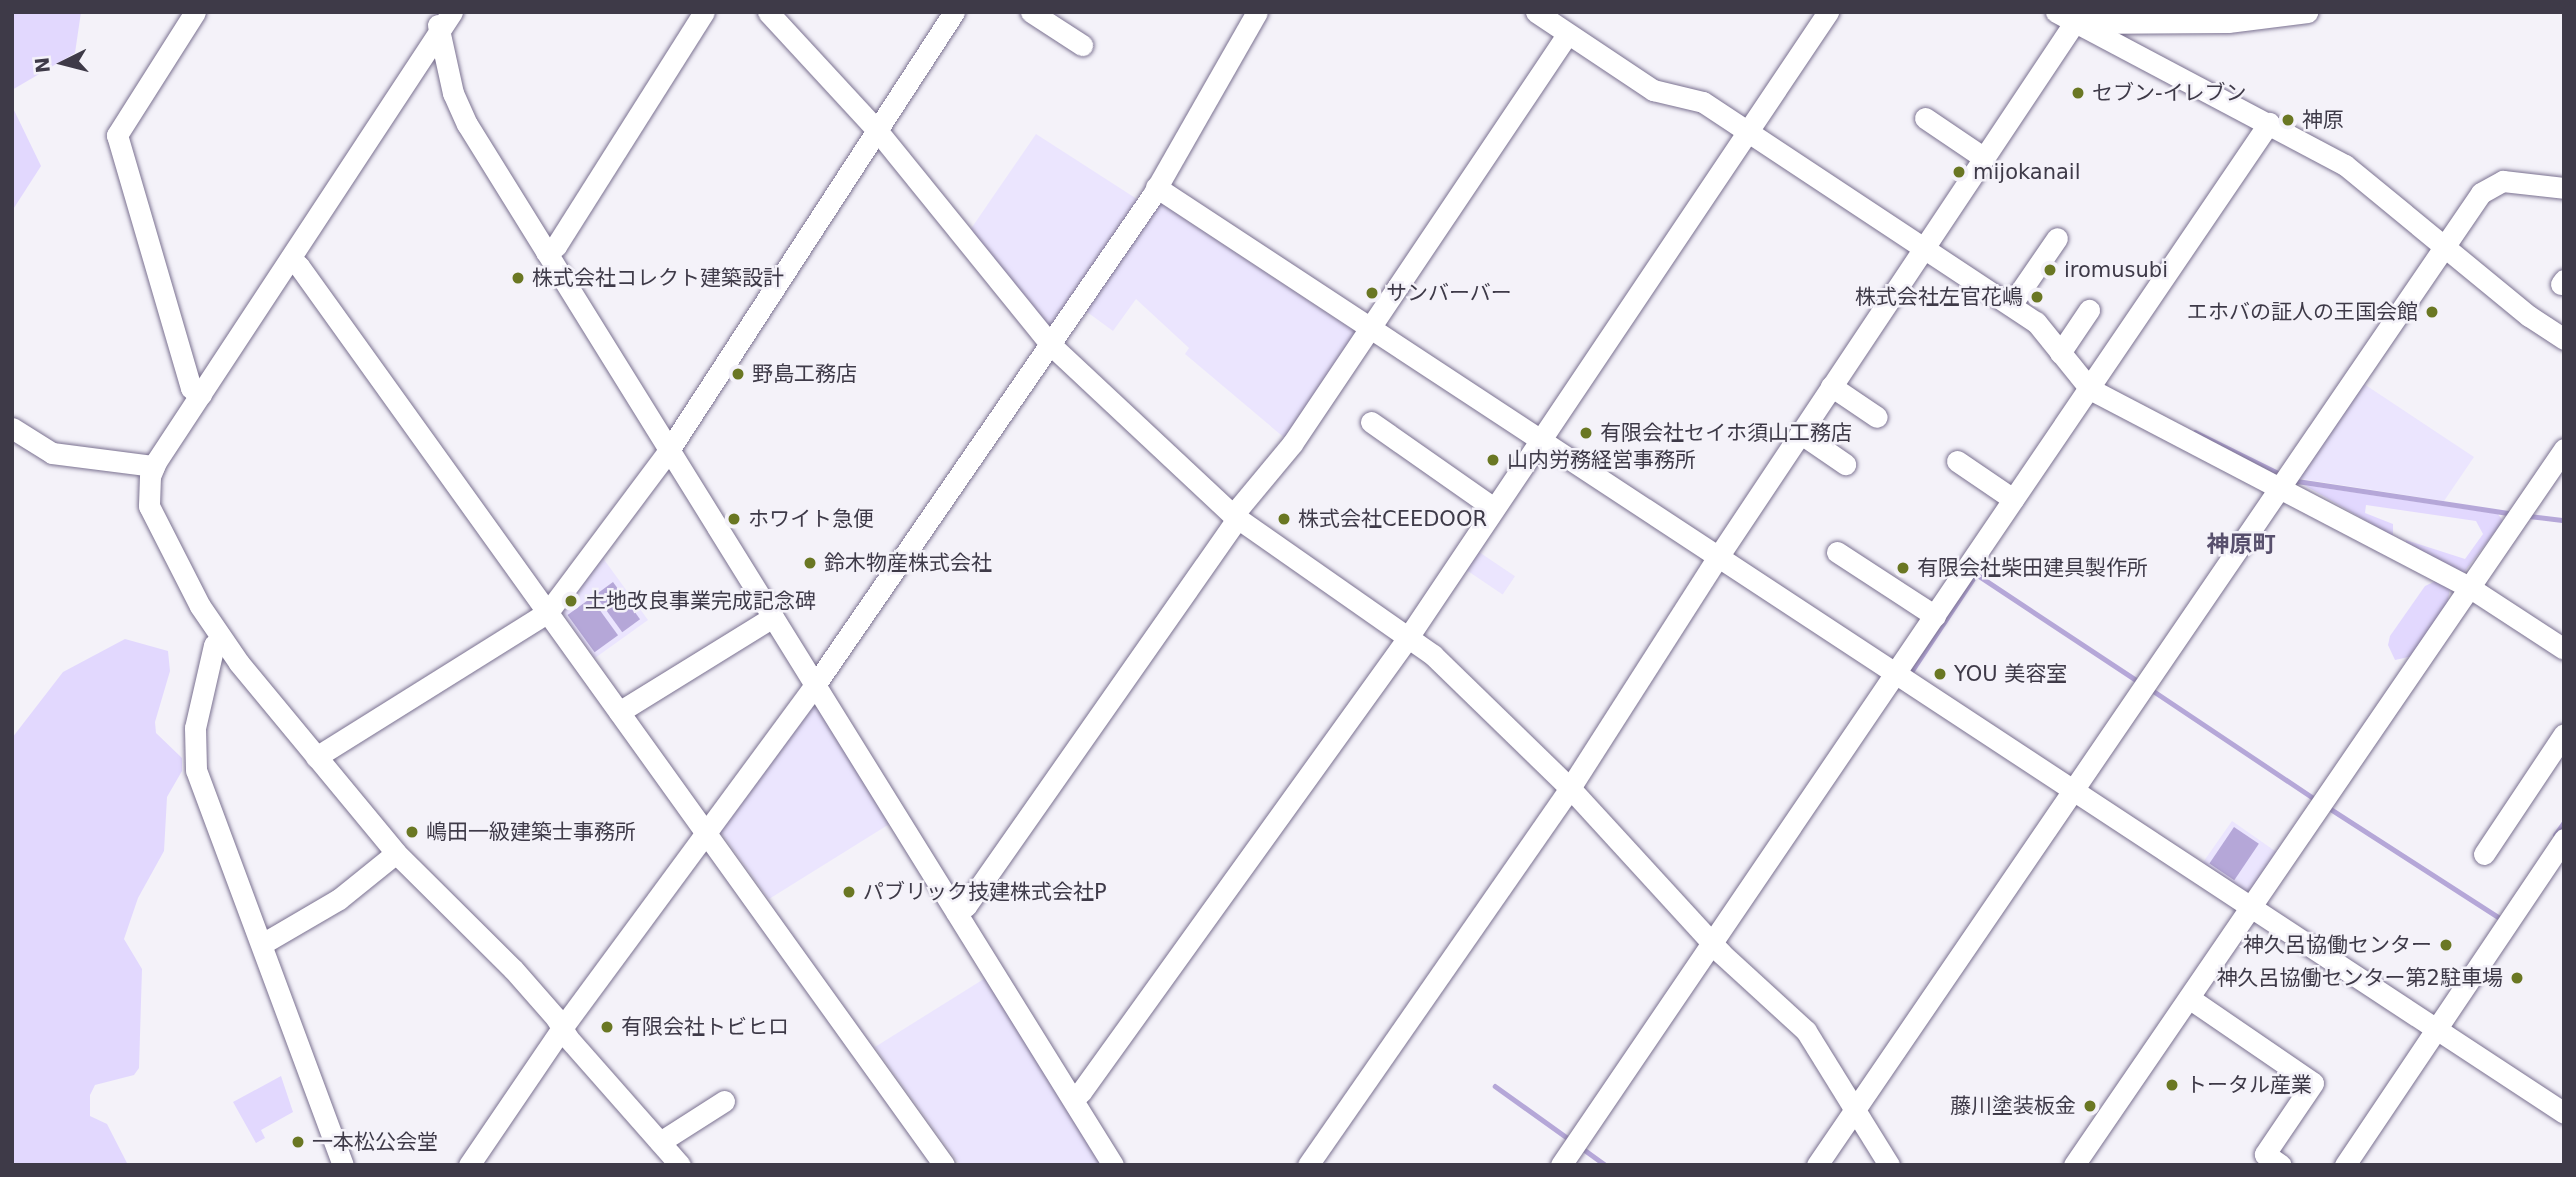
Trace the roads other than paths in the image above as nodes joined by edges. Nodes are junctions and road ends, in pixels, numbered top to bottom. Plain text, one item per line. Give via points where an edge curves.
1 (195, 12) edge
2 (452, 12) edge
3 (704, 12) edge
4 (768, 12) edge
5 (954, 12) edge
6 (1031, 12) edge
7 (1257, 12) edge
8 (1536, 12) edge
9 (1828, 12) edge
10 (2307, 12) edge
11 (2065, 17) edge
12 (2253, 17) edge
13 (437, 22) edge
14 (1568, 34) junction
15 (1082, 46) dead end
16 (1925, 118) dead end
17 (2269, 123) junction
18 (876, 129) junction
19 (1746, 132) junction
20 (1984, 158) junction
21 (1156, 187) junction
22 (2564, 188) edge
23 (2057, 238) dead end
24 (2446, 246) junction
25 (1924, 248) junction
26 (546, 252) junction
27 (290, 259) junction
28 (2011, 305) junction
29 (2090, 310) dead end
30 (1370, 328) junction
31 (2564, 339) edge
32 (1050, 344) junction
33 (2060, 353) junction
34 (1832, 386) junction
35 (2090, 389) junction
36 (201, 394) junction
37 (1877, 417) dead end
38 (1371, 422) dead end
39 (12, 428) edge
40 (1800, 433) junction
41 (1539, 439) junction
42 (2564, 449) edge
43 (669, 450) junction
44 (1957, 461) dead end
45 (1845, 464) dead end
46 (154, 466) junction
47 (2284, 486) junction
48 (2013, 499) junction
49 (1494, 508) junction
50 (1236, 517) junction
51 (1837, 552) dead end
52 (1718, 557) junction
53 (2469, 587) junction
54 (548, 612) junction
55 (1935, 616) junction
56 (773, 617) junction
57 (1409, 636) junction
58 (222, 640) junction
59 (2564, 649) edge
60 (1896, 674) junction
61 (815, 685) junction
62 (620, 712) junction
63 (2564, 734) edge
64 (316, 757) junction
65 (1570, 788) junction
66 (2074, 791) junction
67 (706, 832) junction
68 (2564, 839) edge
69 (396, 853) junction
70 (2484, 854) dead end
71 (2251, 907) junction
72 (956, 912) junction
73 (262, 944) junction
74 (1715, 945) junction
75 (2189, 998) junction
76 (562, 1028) junction
77 (2437, 1030) junction
78 (1072, 1098) junction
79 (724, 1101) dead end
80 (1855, 1110) junction
81 (2564, 1113) edge
82 (660, 1142) junction
83 (343, 1165) edge
84 (469, 1165) edge
85 (680, 1165) edge
86 (944, 1165) edge
87 (1113, 1165) edge
88 (1308, 1165) edge
89 (1561, 1165) edge
90 (1817, 1165) edge
91 (1889, 1165) edge
92 (2074, 1165) edge
93 (2281, 1165) edge
94 (2345, 1165) edge

1 - 36 street via 117,135 191,388
2 - 13 street
3 - 26 street via 556,246
4 - 18 street
5 - 18 street
6 - 15 street
7 - 21 street
8 - 14 street
9 - 19 street
10 - 12 street
11 - 12 street
11 - 17 street
11 - 20 street
13 - 26 street via 459,109
13 - 27 street
14 - 19 street via 1653,90 1703,102
14 - 30 street
16 - 20 street
17 - 24 street via 2361,175
17 - 35 street
18 - 32 street
18 - 43 street
19 - 25 street
19 - 41 street
20 - 25 street
21 - 30 street
21 - 32 street
22 - 24 street via 2494,183 2481,193
23 - 28 street
24 - 31 street via 2529,316
24 - 47 street
25 - 28 street
25 - 34 street
26 - 43 street
27 - 36 street
27 - 54 street
28 - 33 street via 2036,322
29 - 33 street
30 - 41 street
30 - 50 street
32 - 50 street
32 - 61 street
33 - 35 street
34 - 37 street
34 - 40 street
35 - 47 street
35 - 48 street
36 - 46 street
38 - 49 street
39 - 46 street via 52,453
40 - 45 street
40 - 52 street
41 - 49 street
41 - 52 street
42 - 53 street
43 - 54 street
43 - 56 street
44 - 48 street
46 - 58 street via 147,491 154,521
47 - 53 street
47 - 66 street
48 - 55 street
49 - 57 street
50 - 57 street
50 - 72 street via 966,906
51 - 55 street
52 - 60 street
52 - 65 street
53 - 59 street
53 - 71 street
54 - 62 street
54 - 64 street
55 - 60 street
56 - 61 street
56 - 62 street
57 - 65 street
57 - 78 street via 1081,1093
58 - 64 street
58 - 73 street via 214,645 195,728 196,770
60 - 66 street
60 - 74 street
61 - 67 street
61 - 72 street
62 - 67 street
63 - 70 street
64 - 69 street
65 - 74 street
65 - 88 street
66 - 71 street
66 - 80 street
67 - 76 street
67 - 86 street
68 - 77 street
69 - 73 street via 339,899
69 - 76 street via 513,969
71 - 75 street
71 - 77 street
72 - 78 street
73 - 83 street
74 - 80 street via 1806,1031
74 - 89 street
75 - 92 street
75 - 93 street via 2313,1083 2264,1154
76 - 82 street
76 - 84 street
77 - 81 street
77 - 94 street
78 - 87 street
79 - 82 street
80 - 90 street
80 - 91 street
82 - 85 street

